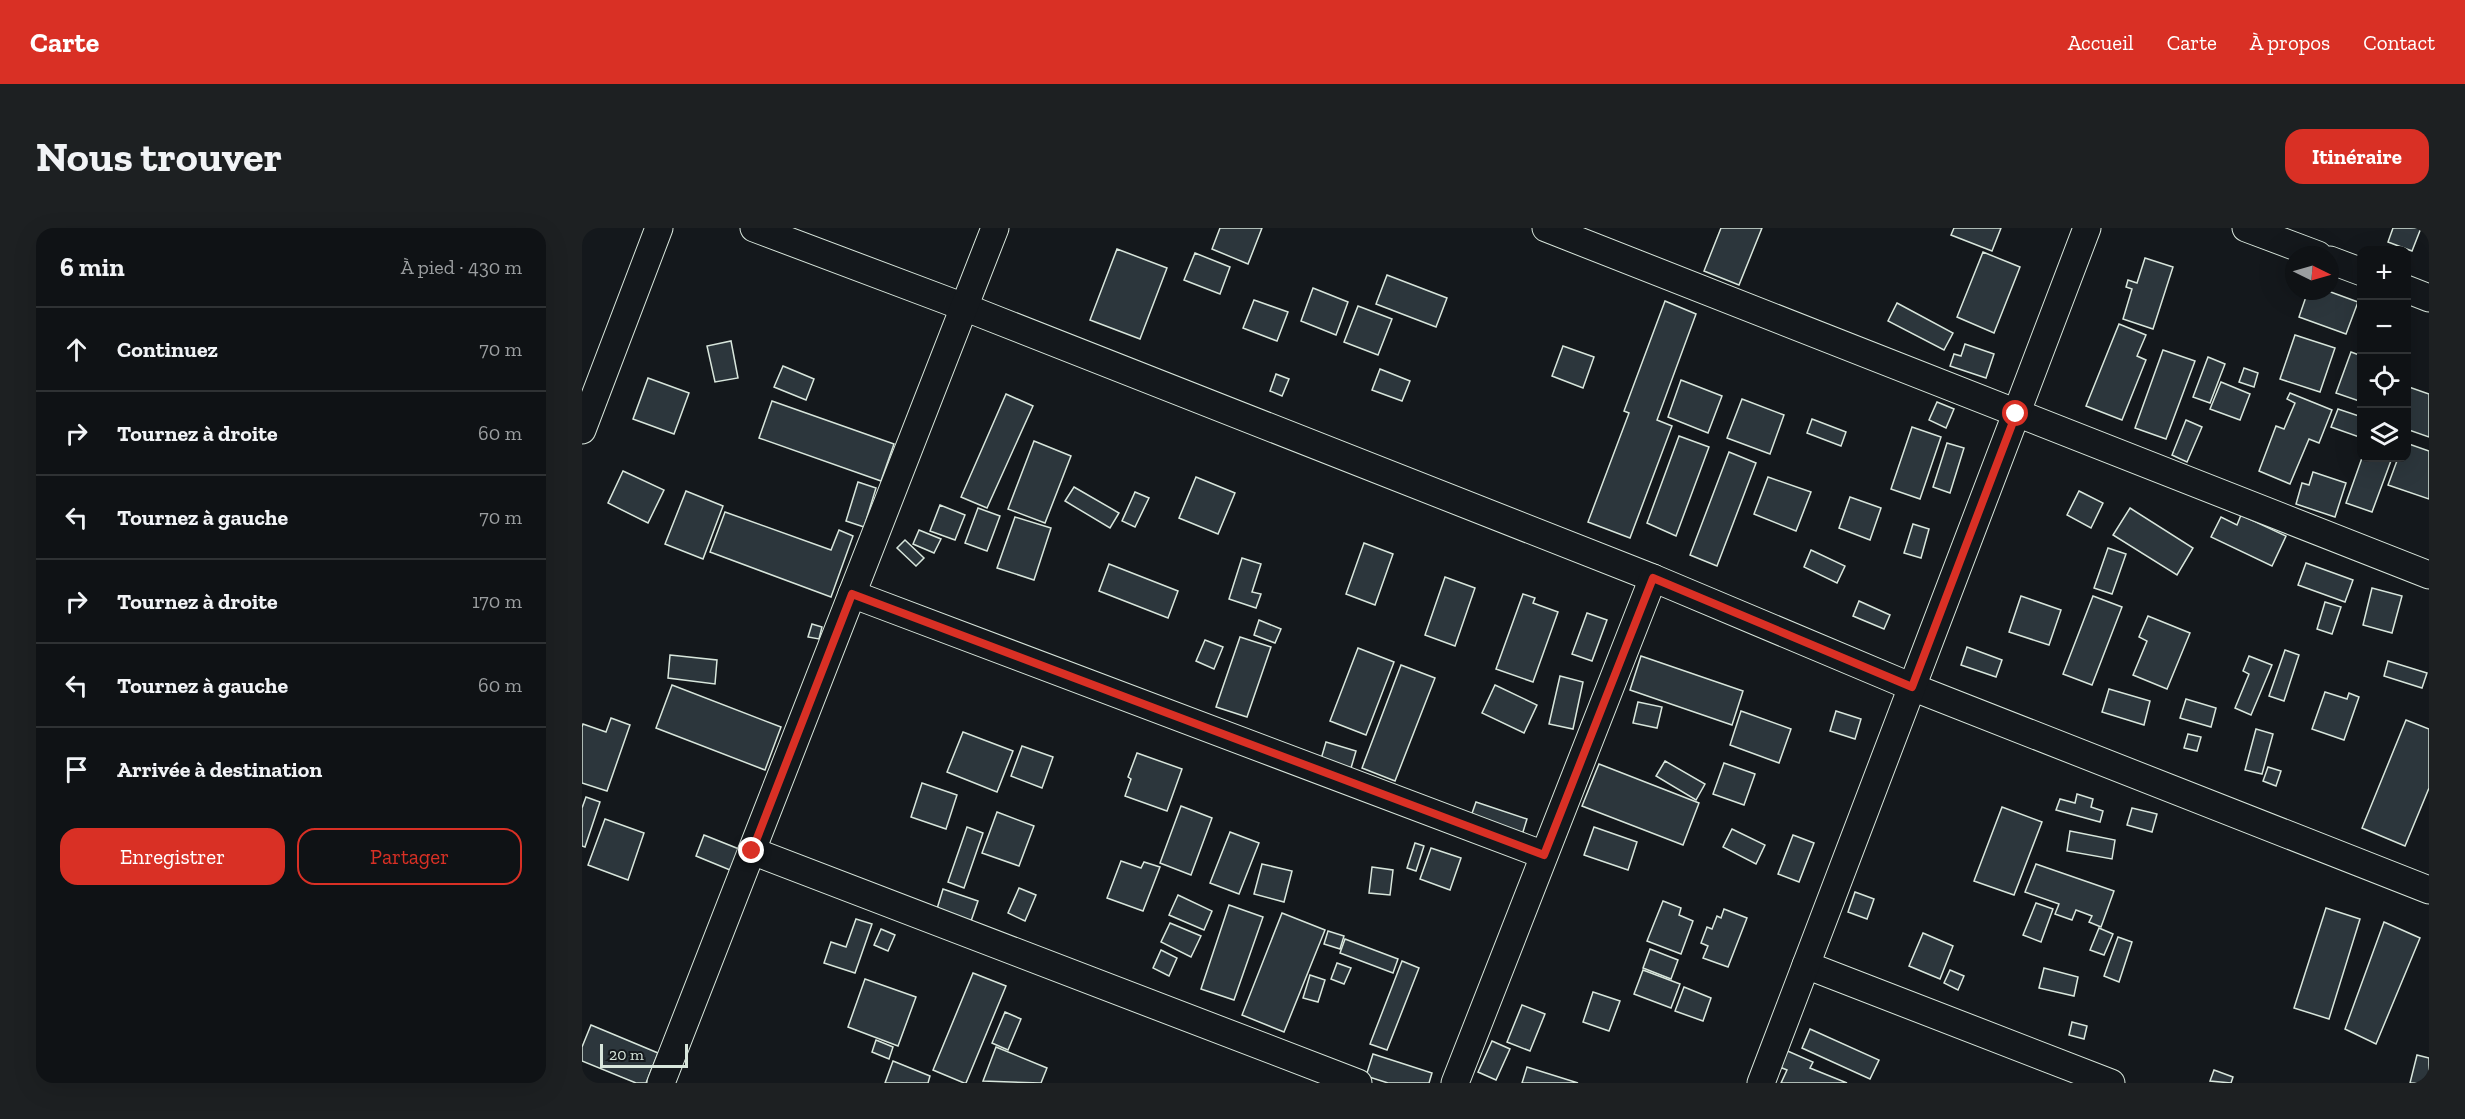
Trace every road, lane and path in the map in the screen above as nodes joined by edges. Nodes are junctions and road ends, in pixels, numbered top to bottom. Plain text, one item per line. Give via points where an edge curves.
1 (659, 228) edge
2 (754, 228) edge
3 (995, 228) edge
4 (1546, 228) edge
5 (2087, 228) edge
6 (2246, 228) edge
7 (2294, 246) edge
8 (2339, 263) edge
9 (2357, 270) edge
10 (2411, 291) edge
11 (2429, 298) edge
12 (964, 307) junction
13 (2016, 414) junction
14 (582, 430) edge
15 (2429, 575) edge
16 (1653, 578) junction
17 (852, 594) junction
18 (1912, 687) junction
19 (752, 851) junction
20 (1544, 855) junction
21 (2429, 890) edge
22 (1806, 965) junction
23 (661, 1083) edge
24 (1358, 1083) edge
25 (1455, 1083) edge
26 (1761, 1083) edge
27 (2111, 1083) edge

1 - 14 street
2 - 12 street
3 - 12 street
4 - 13 street
5 - 13 street
6 - 7 street
8 - 9 street
10 - 11 street
12 - 16 street
12 - 17 street
13 - 15 street
13 - 18 street
16 - 18 street
16 - 20 street
17 - 19 street
17 - 20 street
18 - 21 street
18 - 22 street
19 - 23 street
19 - 24 street
20 - 25 street
22 - 26 street
22 - 27 street

